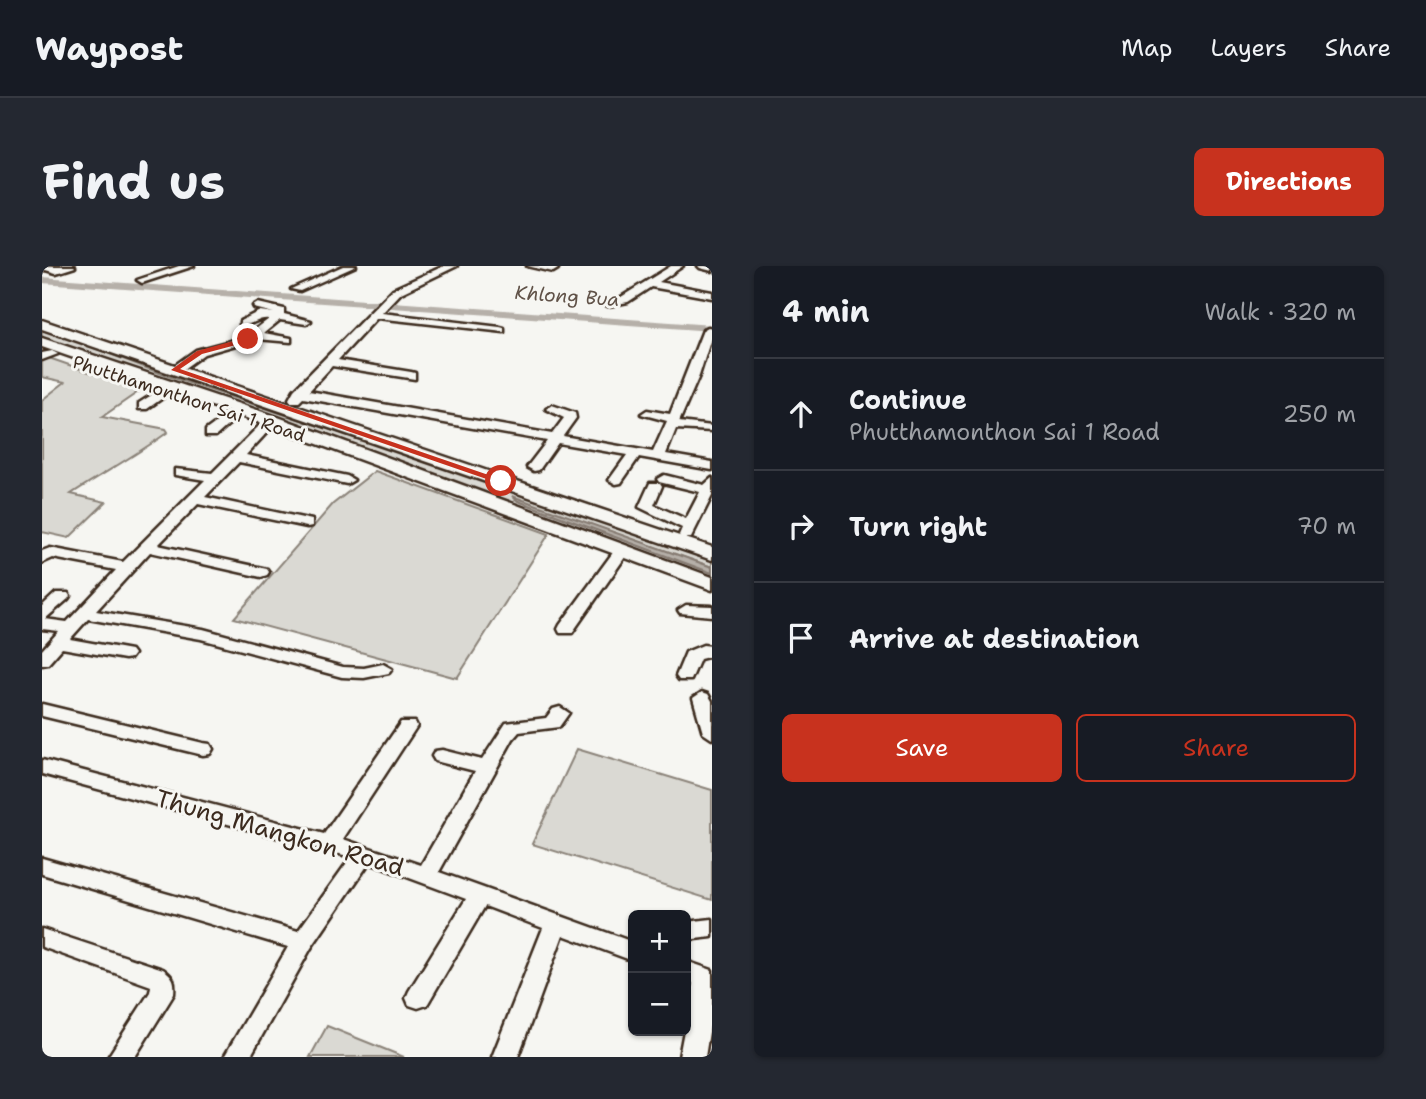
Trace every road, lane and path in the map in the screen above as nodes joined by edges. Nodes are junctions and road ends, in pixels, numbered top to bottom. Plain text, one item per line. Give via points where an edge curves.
1 (44, 266) edge
2 (189, 266) edge
3 (351, 266) edge
4 (532, 266) edge
5 (678, 266) edge
6 (703, 266) edge
7 (70, 267) edge
8 (447, 267) edge
9 (712, 268) edge
10 (553, 269) dead end
11 (142, 280) dead end
12 (651, 284) junction
13 (296, 289) dead end
14 (712, 295) edge
15 (608, 303) dead end
16 (258, 306) dead end
17 (379, 312) junction
18 (278, 317) junction
19 (244, 323) dead end
20 (42, 324) edge
21 (285, 328) dead end
22 (500, 330) dead end
23 (708, 330) dead end
24 (42, 331) edge
25 (255, 335) junction
26 (287, 340) dead end
27 (44, 351) edge
28 (328, 362) junction
29 (162, 373) junction
30 (411, 376) dead end
31 (165, 392) junction
32 (298, 393) junction
33 (144, 405) dead end
34 (289, 407) junction
35 (552, 409) dead end
36 (647, 414) dead end
37 (232, 415) junction
38 (673, 422) junction
39 (267, 426) junction
40 (707, 429) dead end
41 (211, 433) dead end
42 (359, 433) junction
43 (557, 437) junction
44 (337, 446) junction
45 (636, 452) junction
46 (660, 452) junction
47 (235, 457) junction
48 (708, 460) edge
49 (534, 467) dead end
50 (180, 472) dead end
51 (215, 478) junction
52 (347, 480) dead end
53 (615, 480) dead end
54 (710, 486) edge
55 (194, 499) junction
56 (307, 523) dead end
57 (686, 535) junction
58 (147, 547) junction
59 (622, 550) junction
60 (712, 554) edge
61 (42, 558) edge
62 (127, 567) junction
63 (261, 572) dead end
64 (712, 584) edge
65 (62, 596) dead end
66 (686, 610) dead end
67 (712, 611) edge
68 (85, 614) junction
69 (42, 615) edge
70 (42, 624) edge
71 (71, 628) junction
72 (566, 629) dead end
73 (58, 642) junction
74 (712, 651) edge
75 (125, 654) dead end
76 (42, 660) edge
77 (383, 668) dead end
78 (685, 677) dead end
79 (702, 698) dead end
80 (42, 710) edge
81 (560, 713) dead end
82 (408, 726) dead end
83 (712, 733) edge
84 (203, 749) dead end
85 (442, 756) dead end
86 (42, 767) edge
87 (488, 768) junction
88 (330, 843) junction
89 (365, 853) junction
90 (42, 866) edge
91 (426, 876) junction
92 (480, 896) junction
93 (556, 924) junction
94 (712, 928) edge
95 (691, 930) edge
96 (42, 938) edge
97 (303, 942) junction
98 (628, 950) edge
99 (701, 976) edge
100 (418, 998) dead end
101 (121, 1057) edge
102 (237, 1057) edge
103 (505, 1057) edge
104 (692, 1057) edge

1 - 7 street via 56,270
2 - 11 street
3 - 13 street
4 - 10 street
5 - 12 street
6 - 9 street
8 - 17 street via 402,288
12 - 14 street
12 - 15 street via 621,302
16 - 18 street via 280,311
17 - 22 street
17 - 28 street
18 - 19 street via 260,314
18 - 21 street via 300,320
18 - 25 street
20 - 29 main road, Phutthamonthon Sai 1 Road
23 - 38 street
24 - 29 main road, Phutthamonthon Sai 1 Road
25 - 26 street
25 - 29 street via 200,352
27 - 29 main road, Phutthamonthon Sai 1 Road
27 - 31 main road, Phutthamonthon Sai 1 Road
28 - 30 street
28 - 32 street
29 - 34 main road, Phutthamonthon Sai 1 Road
29 - 42 main road, Phutthamonthon Sai 1 Road
29 - 44 main road, Phutthamonthon Sai 1 Road
31 - 33 street
31 - 37 main road, Phutthamonthon Sai 1 Road
32 - 34 street
32 - 43 street
34 - 42 main road, Phutthamonthon Sai 1 Road
35 - 43 street via 570,415
36 - 38 street
37 - 39 main road, Phutthamonthon Sai 1 Road
37 - 41 street
38 - 40 street
38 - 46 street
39 - 44 main road, Phutthamonthon Sai 1 Road
39 - 47 street
42 - 57 main road, Phutthamonthon Sai 1 Road
43 - 45 street
43 - 49 street
44 - 59 main road, Phutthamonthon Sai 1 Road
45 - 46 street
45 - 53 street
46 - 48 street
47 - 51 street
47 - 52 street
50 - 51 street
51 - 55 street
54 - 57 street
54 - 57 street via 660,483 646,508
55 - 56 street
55 - 58 street
57 - 60 main road, Phutthamonthon Sai 1 Road
58 - 62 street
58 - 63 street
59 - 64 main road, Phutthamonthon Sai 1 Road
59 - 72 street
61 - 62 street via 50,553
62 - 68 street
65 - 69 street
66 - 67 street
68 - 71 street
68 - 77 street via 203,634 342,672
70 - 71 street
71 - 73 street
73 - 75 street
73 - 76 street
74 - 78 street via 692,656
79 - 83 street
80 - 84 street
81 - 87 street via 546,726 513,727
82 - 88 street
85 - 87 street
86 - 88 street, Thung Mangkon Road
87 - 91 street
88 - 89 street, Thung Mangkon Road
89 - 91 street, Thung Mangkon Road
89 - 97 street
90 - 97 street
91 - 92 street, Thung Mangkon Road
92 - 93 street, Thung Mangkon Road
92 - 100 street
93 - 98 street, Thung Mangkon Road
93 - 103 street
94 - 95 street
96 - 101 street via 163,982 162,994
97 - 102 street
99 - 104 street

